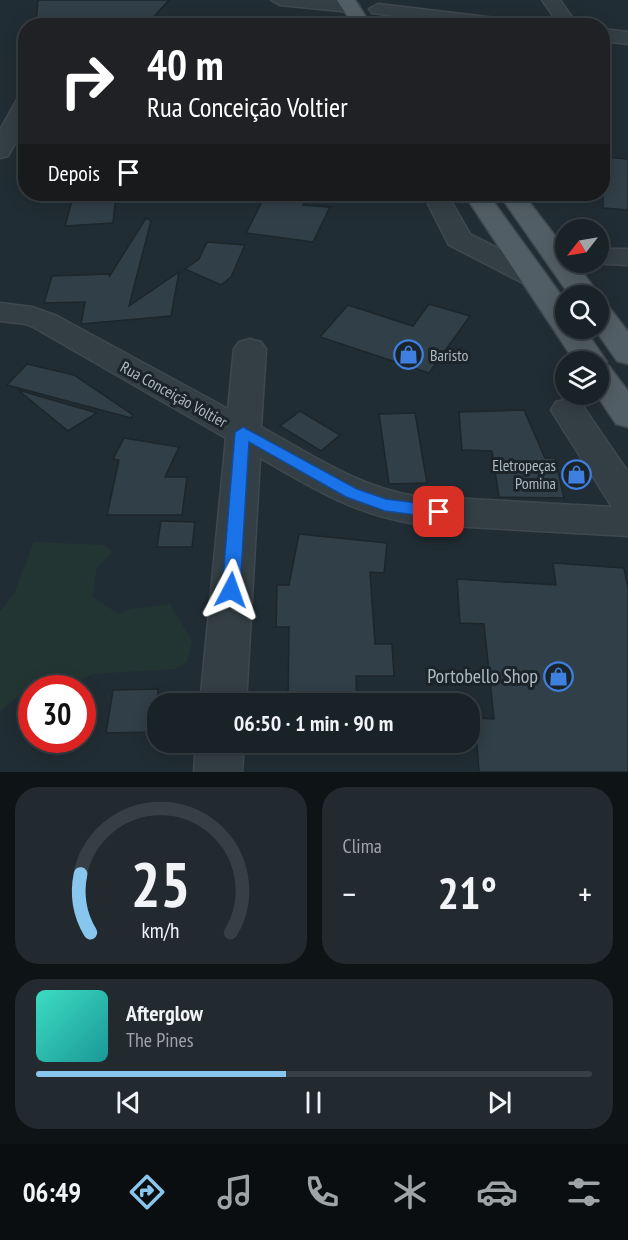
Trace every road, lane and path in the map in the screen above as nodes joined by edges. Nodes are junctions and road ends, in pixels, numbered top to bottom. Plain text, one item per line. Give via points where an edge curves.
1 (280, 0) edge
2 (551, 0) edge
3 (342, 4) edge
4 (374, 4) edge
5 (355, 18) edge
6 (383, 18) edge
7 (467, 18) edge
8 (564, 18) edge
9 (610, 36) edge
10 (628, 38) edge
11 (18, 118) edge
12 (0, 151) edge
13 (439, 201) edge
14 (481, 201) edge
15 (517, 201) edge
16 (555, 249) edge
17 (609, 257) edge
18 (628, 257) edge
19 (533, 277) junction
20 (555, 308) edge
21 (0, 312) edge
22 (609, 329) edge
23 (250, 349) dead end
24 (628, 354) edge
25 (609, 389) edge
26 (568, 410) dead end
27 (628, 416) edge
28 (243, 432) junction
29 (628, 501) edge
30 (628, 522) edge
31 (224, 693) edge
32 (219, 753) edge
33 (218, 772) edge

1 - 3 street
2 - 8 street
3 - 5 main road
4 - 6 main road
4 - 7 street
9 - 10 street
11 - 12 street
13 - 19 street via 459,239
14 - 19 main road
15 - 16 main road
17 - 18 street
19 - 20 main road
21 - 28 street, Rua Conceição Voltier via 46,322
22 - 24 main road
23 - 28 street
25 - 27 main road
26 - 29 street
28 - 30 street, Rua Conceição Voltier via 351,493 385,505
28 - 31 street
32 - 33 street

